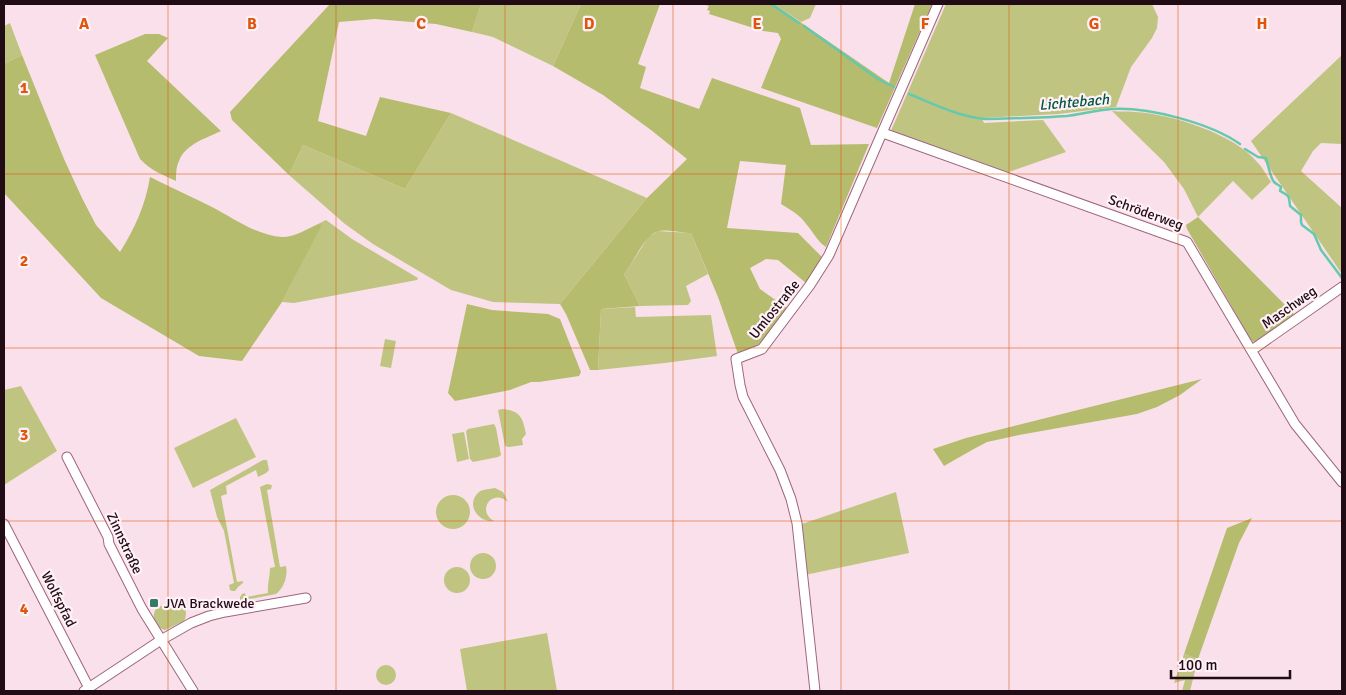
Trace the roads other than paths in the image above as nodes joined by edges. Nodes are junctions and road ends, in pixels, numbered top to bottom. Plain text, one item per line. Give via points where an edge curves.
1 (938, 4) edge
2 (883, 133) junction
3 (1342, 287) edge
4 (1252, 350) junction
5 (67, 457) dead end
6 (1342, 482) edge
7 (4, 524) edge
8 (306, 598) dead end
9 (161, 640) junction
10 (86, 690) edge
11 (193, 691) edge
12 (815, 691) edge

1 - 2 street, Umlostraße
2 - 4 street, Schröderweg via 1187,242
2 - 12 street, Umlostraße via 829,255 810,285 762,349 736,359 743,397 780,470 795,515
3 - 4 street, Maschweg
4 - 6 street, Schröderweg via 1295,424
5 - 9 street, Zinnstraße via 142,609
7 - 10 street, Wolfspfad
8 - 9 street via 209,616
9 - 10 street
9 - 11 street

